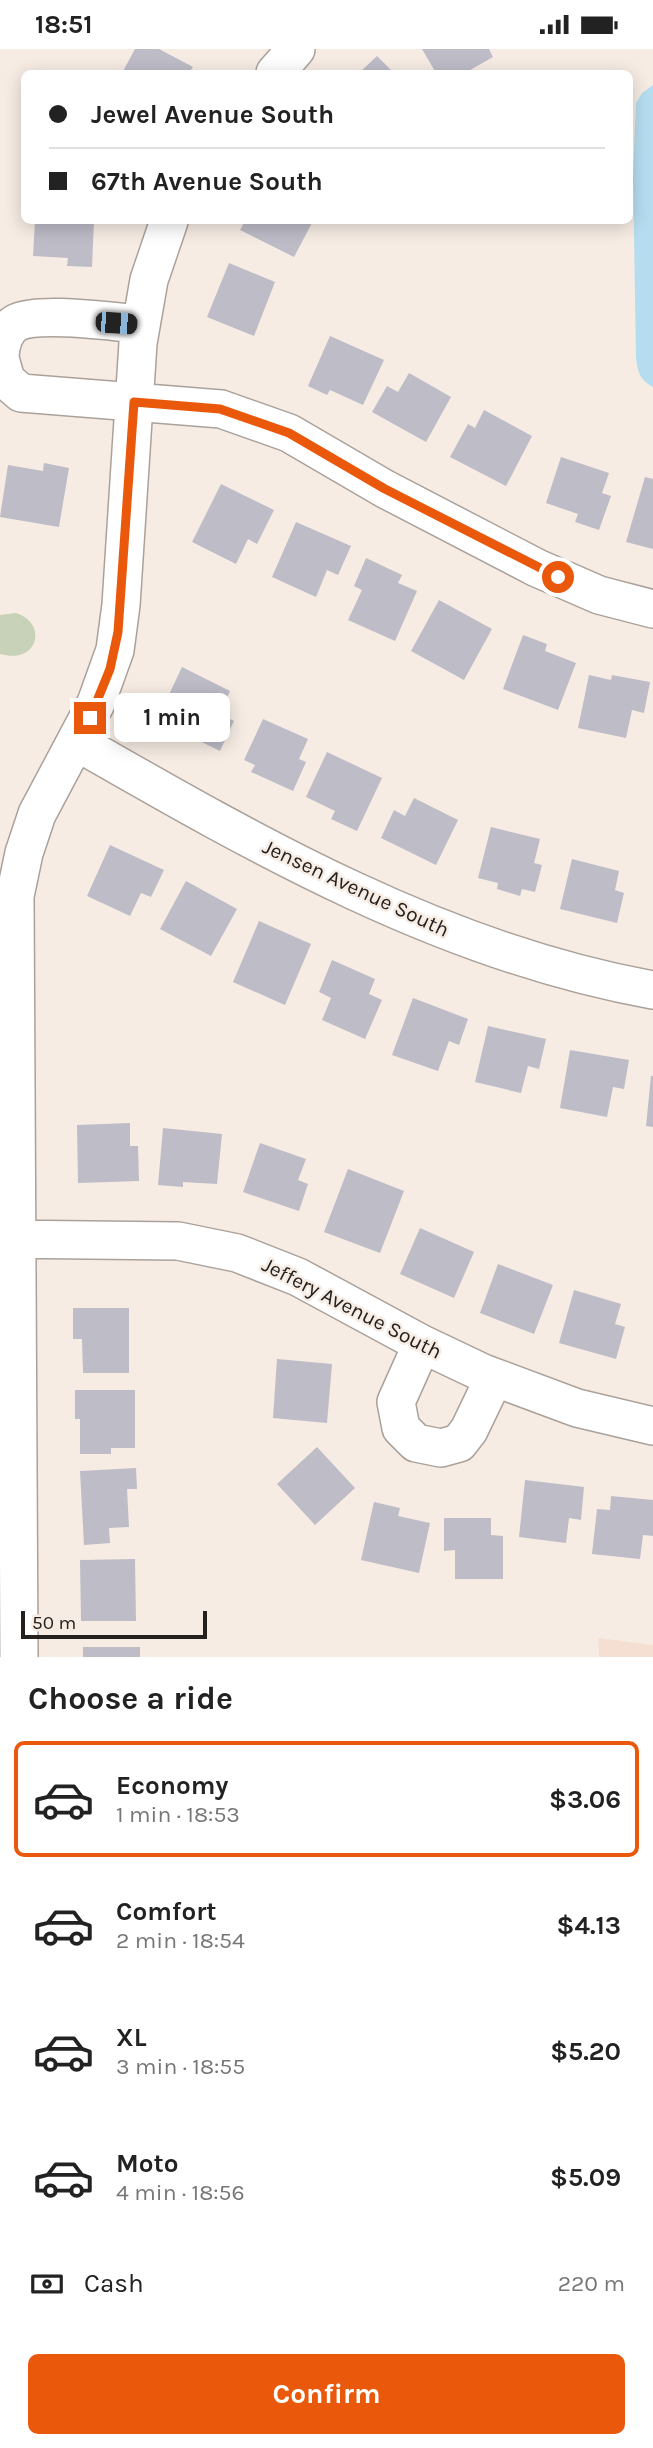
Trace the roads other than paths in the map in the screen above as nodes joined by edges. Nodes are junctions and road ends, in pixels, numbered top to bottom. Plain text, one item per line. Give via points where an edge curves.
1 (296, 49) edge
2 (278, 70) edge
3 (168, 224) edge
4 (140, 324) junction
5 (0, 357) edge
6 (134, 402) junction
7 (653, 609) edge
8 (77, 742) junction
9 (653, 990) edge
10 (8, 1239) edge
11 (422, 1344) junction
12 (495, 1378) junction
13 (653, 1426) edge
14 (19, 1657) edge

1 - 2 street
3 - 4 street
4 - 5 street via 26,319 9,328
4 - 6 street
5 - 6 street via 6,380 21,393
6 - 7 street via 220,409 289,433 537,568 599,595
6 - 8 street via 115,650
8 - 9 street, Jensen Avenue South via 307,868 418,919 501,952 605,982
8 - 10 street via 37,814 15,897
10 - 11 street, Jeffery Avenue South via 167,1240 237,1253 298,1277
10 - 14 street
11 - 12 street, Jeffery Avenue South
11 - 12 street via 396,1402 401,1428 416,1443 441,1448 459,1443
12 - 13 street, Jeffery Avenue South via 577,1408

